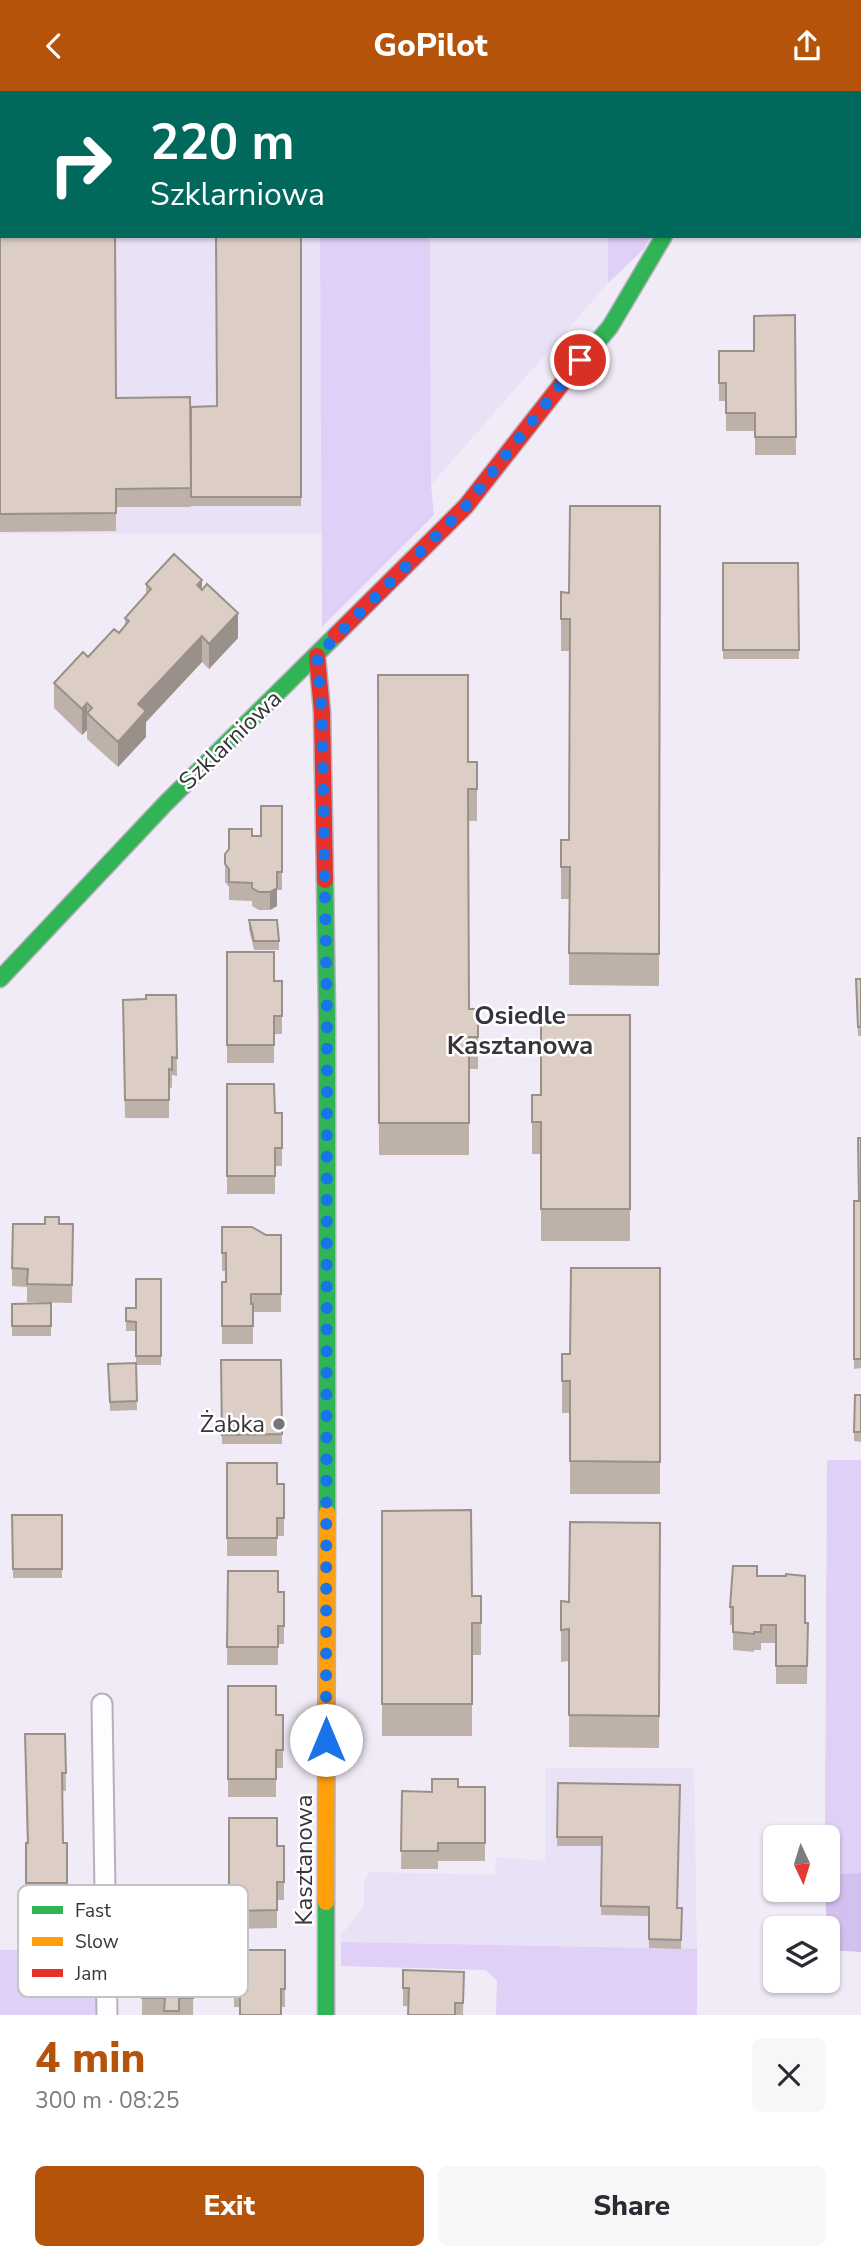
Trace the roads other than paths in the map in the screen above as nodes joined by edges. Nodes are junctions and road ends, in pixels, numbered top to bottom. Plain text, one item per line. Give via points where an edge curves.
1 (663, 238) edge
2 (317, 656) junction
3 (0, 979) edge
4 (102, 1704) dead end
5 (105, 1885) edge
6 (107, 1997) edge
7 (107, 2015) edge
8 (326, 2015) edge

1 - 2 street, Szklarniowa via 610,327 466,506
2 - 3 street, Szklarniowa via 165,804
2 - 8 street, Kasztanowa via 327,1016
4 - 5 lane
6 - 7 lane

